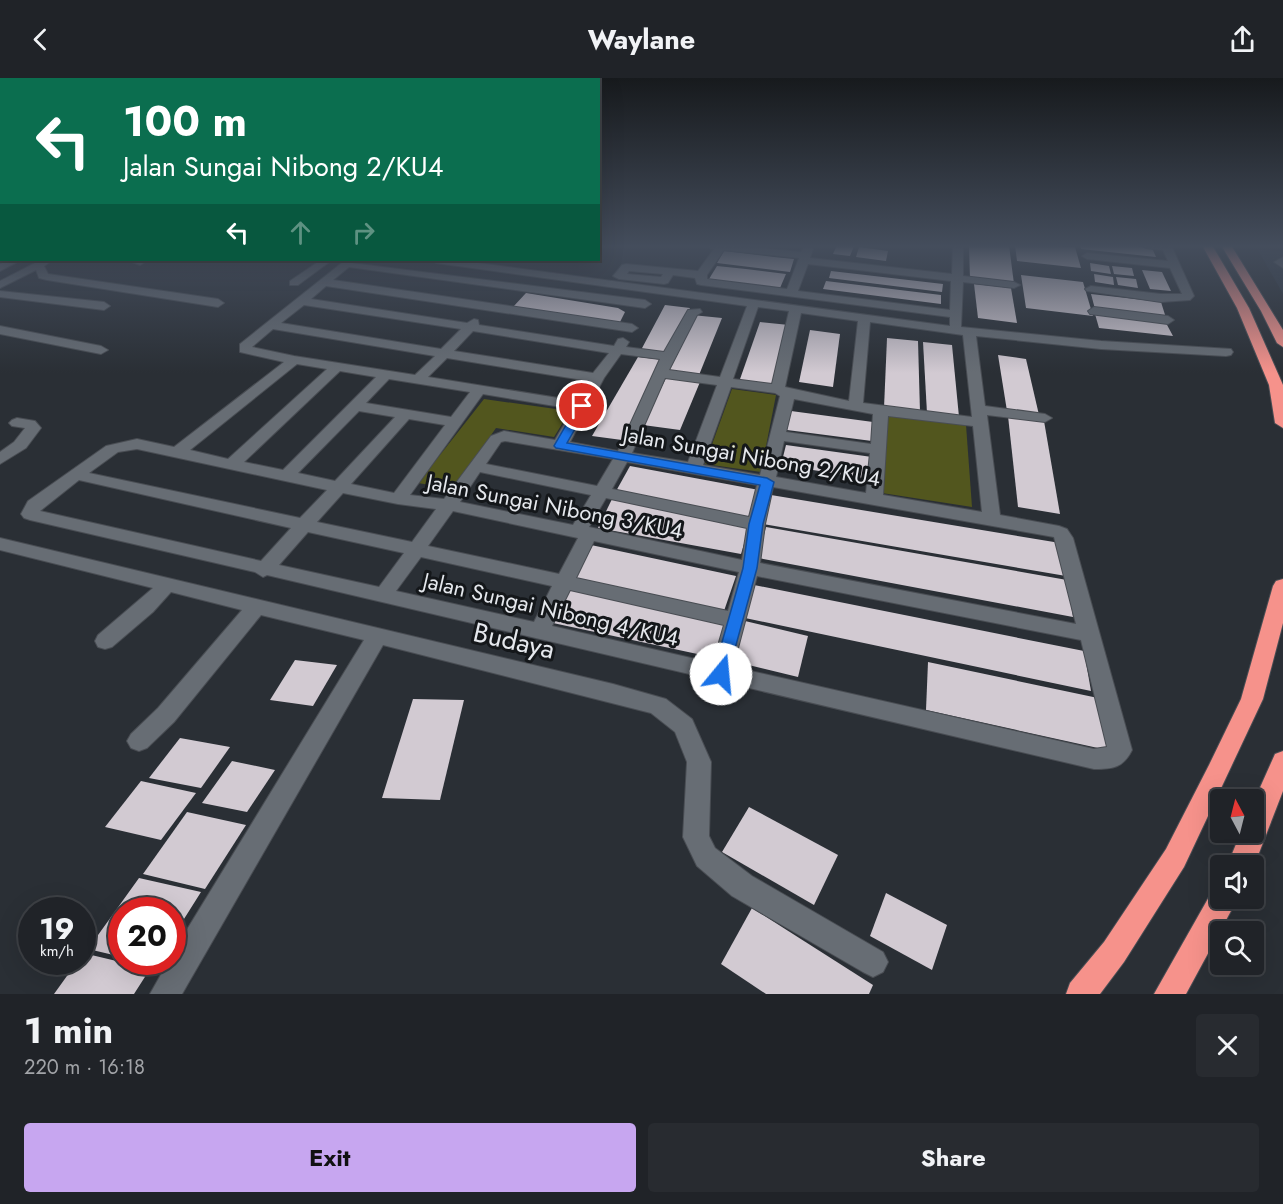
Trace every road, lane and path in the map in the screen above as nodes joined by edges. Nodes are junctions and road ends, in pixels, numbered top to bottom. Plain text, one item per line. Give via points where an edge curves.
1 (114, 288) edge
2 (316, 288) edge
3 (363, 288) edge
4 (510, 288) edge
5 (525, 288) edge
6 (640, 288) edge
7 (738, 288) edge
8 (793, 288) edge
9 (956, 288) edge
10 (1185, 288) edge
11 (1231, 288) edge
12 (1253, 288) edge
13 (1091, 289) dead end
14 (656, 290) junction
15 (0, 294) edge
16 (791, 294) junction
17 (1161, 298) junction
18 (218, 303) dead end
19 (754, 303) junction
20 (298, 304) junction
21 (645, 304) junction
22 (104, 306) dead end
23 (490, 306) junction
24 (796, 308) junction
25 (272, 310) dead end
26 (1094, 311) dead end
27 (696, 312) dead end
28 (955, 314) junction
29 (864, 318) junction
30 (270, 325) junction
31 (469, 327) junction
32 (633, 328) junction
33 (0, 330) edge
34 (962, 332) junction
35 (1172, 334) junction
36 (1283, 343) edge
37 (101, 350) dead end
38 (616, 350) junction
39 (1226, 352) dead end
40 (444, 353) junction
41 (668, 356) junction
42 (294, 360) junction
43 (337, 367) junction
44 (662, 373) junction
45 (386, 375) junction
46 (597, 378) junction
47 (418, 380) junction
48 (724, 382) junction
49 (480, 389) junction
50 (783, 392) junction
51 (856, 405) junction
52 (355, 406) junction
53 (582, 406) junction
54 (881, 411) junction
55 (407, 413) junction
56 (978, 416) junction
57 (1045, 417) dead end
58 (455, 422) junction
59 (17, 423) dead end
60 (1283, 423) edge
61 (777, 435) junction
62 (560, 446) junction
63 (876, 449) junction
64 (178, 452) junction
65 (623, 456) junction
66 (0, 459) edge
67 (231, 465) junction
68 (478, 467) junction
69 (694, 468) junction
70 (288, 474) junction
71 (77, 475) junction
72 (767, 482) junction
73 (338, 487) junction
74 (602, 492) junction
75 (398, 499) junction
76 (874, 500) junction
77 (450, 505) junction
78 (30, 510) joint
79 (992, 520) junction
80 (304, 524) junction
81 (756, 524) junction
82 (583, 532) junction
83 (0, 544) edge
84 (419, 548) junction
85 (750, 568) junction
86 (263, 570) junction
87 (566, 581) junction
88 (167, 585) junction
89 (1283, 586) edge
90 (384, 594) junction
91 (256, 607) junction
92 (737, 620) junction
93 (539, 632) junction
94 (1090, 634) junction
95 (377, 637) junction
96 (105, 641) dead end
97 (721, 674) junction
98 (139, 741) dead end
99 (1283, 761) edge
100 (1245, 855) edge
101 (1218, 909) edge
102 (873, 962) dead end
103 (165, 994) edge
104 (1081, 994) edge
105 (1169, 994) edge

1 - 18 street
2 - 20 street
3 - 23 street
4 - 23 street
5 - 21 street
6 - 14 street
7 - 16 street
8 - 16 street
9 - 28 street
10 - 17 street via 1188,296
11 - 60 highway via 1276,385
12 - 36 highway
13 - 17 street
14 - 19 street
14 - 21 street
15 - 22 street
16 - 28 street
17 - 35 street
19 - 24 street
19 - 48 street
20 - 25 street
20 - 30 street
20 - 31 street
21 - 32 street
23 - 31 street
23 - 32 street
24 - 29 street
24 - 50 street
26 - 35 street
27 - 41 street
28 - 34 street
29 - 34 street
29 - 51 street
30 - 40 street
30 - 42 street via 245,349
31 - 38 street
31 - 40 street
32 - 38 street
33 - 37 street
34 - 35 street via 1101,345
34 - 56 street
35 - 39 street
38 - 41 street
38 - 46 street
40 - 46 street
40 - 47 street
41 - 44 street
42 - 43 street
42 - 64 street
43 - 45 street
43 - 67 street
44 - 48 street
44 - 65 street
45 - 47 street
45 - 52 street
46 - 53 street
47 - 49 street
48 - 50 street
48 - 69 street
49 - 53 street
49 - 58 street
50 - 51 street
50 - 61 street
51 - 54 street
52 - 55 street
52 - 70 street
53 - 62 street
54 - 56 street
54 - 63 street
55 - 58 street
55 - 73 street
56 - 57 street
56 - 79 street
58 - 75 street
59 - 66 street via 33,428 20,445
61 - 63 street
61 - 72 street
62 - 65 street, Jalan Sungai Nibong 2/KU4
62 - 68 street, Jalan Sungai Nibong 2/KU4 via 504,436 496,439
63 - 76 street
64 - 67 street, Jalan Sungai Nibong 3/KU4
64 - 71 street, Jalan Sungai Nibong 3/KU4 via 125,445 112,449
65 - 69 street, Jalan Sungai Nibong 2/KU4
65 - 74 street
67 - 70 street, Jalan Sungai Nibong 3/KU4
68 - 74 street
68 - 77 street
69 - 72 street, Jalan Sungai Nibong 2/KU4
70 - 73 street, Jalan Sungai Nibong 3/KU4
71 - 78 street, Jalan Sungai Nibong 3/KU4
71 - 80 street
72 - 76 street, Jalan Sungai Nibong 2/KU4
72 - 81 street
73 - 75 street, Jalan Sungai Nibong 3/KU4
73 - 80 street
74 - 81 street
74 - 82 street
75 - 77 street, Jalan Sungai Nibong 3/KU4
76 - 79 street, Jalan Sungai Nibong 2/KU4
77 - 82 street, Jalan Sungai Nibong 3/KU4
77 - 84 street
78 - 86 street, Jalan Sungai Nibong 4/KU4 via 30,514
79 - 94 street, Jalan Sungai Nibong 2/KU4 via 1061,533
80 - 84 street
80 - 86 street
81 - 85 street
82 - 85 street, Jalan Sungai Nibong 3/KU4
82 - 87 street
83 - 88 street, Budaya
84 - 87 street
84 - 90 street
85 - 92 street
85 - 94 street, Jalan Sungai Nibong 3/KU4
86 - 90 street, Jalan Sungai Nibong 4/KU4
87 - 92 street
87 - 93 street
88 - 91 street, Budaya
88 - 96 street
89 - 104 highway via 1252,699 1218,773 1175,858 1114,952
90 - 93 street, Jalan Sungai Nibong 4/KU4
91 - 95 street, Budaya
91 - 98 street via 166,715
92 - 97 street
93 - 97 street, Jalan Sungai Nibong 4/KU4
94 - 97 street, Jalan Sungai Nibong 4/KU4 via 1120,750 1112,759 1094,759
95 - 102 street, Budaya via 658,706 684,726 699,762 696,837 706,857 742,886
95 - 103 street
99 - 100 highway
101 - 105 highway

